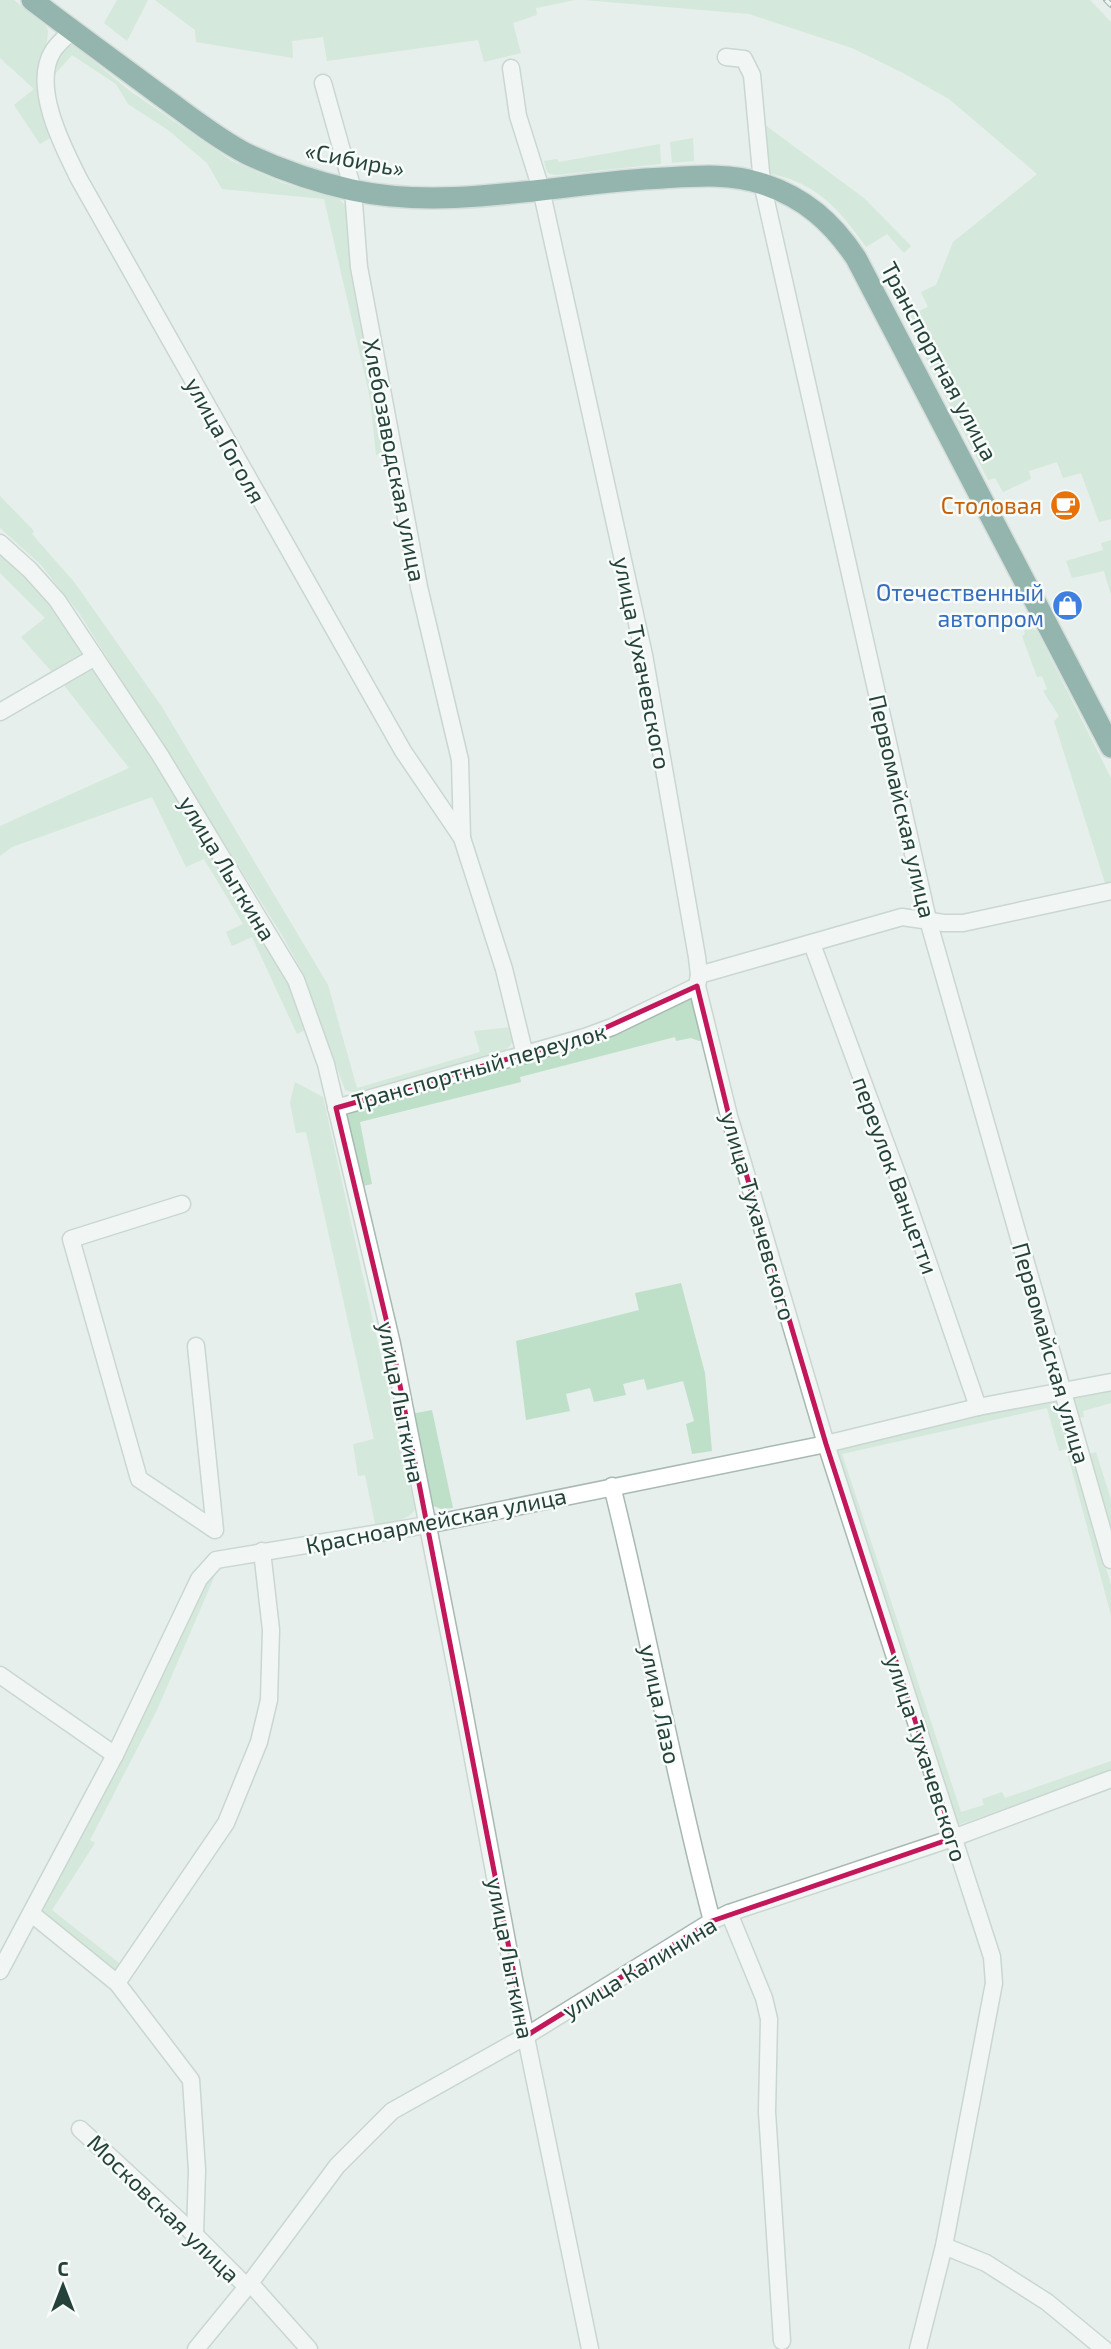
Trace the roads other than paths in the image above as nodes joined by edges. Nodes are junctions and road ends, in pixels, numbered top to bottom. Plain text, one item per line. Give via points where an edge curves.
1 (32, 0) edge
2 (72, 31) junction
3 (726, 57) dead end
4 (511, 68) dead end
5 (323, 83) dead end
6 (762, 183) junction
7 (541, 189) junction
8 (353, 190) junction
9 (0, 543) edge
10 (95, 657) junction
11 (0, 712) edge
12 (1111, 747) edge
13 (462, 838) junction
14 (1110, 896) edge
15 (928, 920) junction
16 (812, 944) junction
17 (698, 980) junction
18 (525, 1055) junction
19 (336, 1108) junction
20 (182, 1204) dead end
21 (196, 1346) dead end
22 (1111, 1382) edge
23 (1063, 1391) junction
24 (978, 1407) junction
25 (826, 1444) junction
26 (612, 1486) junction
27 (427, 1525) junction
28 (215, 1530) junction
29 (262, 1551) junction
30 (224, 1557) junction
31 (1111, 1560) edge
32 (0, 1675) edge
33 (115, 1755) junction
34 (1111, 1779) edge
35 (953, 1838) junction
36 (729, 1913) junction
37 (32, 1914) junction
38 (712, 1921) junction
39 (0, 1971) edge
40 (117, 1983) junction
41 (526, 2036) junction
42 (80, 2129) dead end
43 (195, 2235) junction
44 (944, 2246) junction
45 (248, 2285) junction
46 (782, 2341) dead end
47 (196, 2349) edge
48 (309, 2349) edge
49 (590, 2349) edge
50 (918, 2349) edge
51 (1104, 2349) edge

1 - 2 highway, «Сибирь»
2 - 8 highway, «Сибирь» via 244,152 282,170
2 - 13 street, улица Гоголя via 53,51 48,72 47,102 60,141 246,477 390,726
3 - 6 street, Первомайская улица via 744,59 752,75
4 - 7 street, улица Тухачевского via 518,116
5 - 8 street, Хлебозаводская улица
6 - 7 highway, «Сибирь» via 693,176
6 - 12 highway, Транспортная улица via 827,219 856,258
6 - 15 street, Первомайская улица
7 - 8 highway, «Сибирь» via 442,197
7 - 17 street, улица Тухачевского via 644,655
8 - 13 street, Хлебозаводская улица via 359,267 419,586 460,760
9 - 10 street, улица Лыткина via 57,600
10 - 11 street
10 - 19 street, улица Лыткина via 296,980 326,1064
13 - 18 street via 504,968
14 - 15 street, Транспортный переулок via 963,923
15 - 16 street, Транспортный переулок via 902,917
15 - 23 street, Первомайская улица
16 - 17 street, Транспортный переулок
16 - 24 street, переулок Ванцетти
17 - 18 street, Транспортный переулок via 612,1027
17 - 25 street, улица Тухачевского via 729,1116
18 - 19 street, Транспортный переулок
19 - 27 street, улица Лыткина via 392,1344
20 - 28 street via 71,1239 139,1479
21 - 28 street
22 - 23 street, Красноармейская улица
23 - 24 street, Красноармейская улица
23 - 31 street, Первомайская улица
24 - 25 street, Красноармейская улица
25 - 26 street, Красноармейская улица
25 - 35 street, улица Тухачевского
26 - 27 street, Красноармейская улица
26 - 38 street, улица Лазо
27 - 29 street, Красноармейская улица
27 - 41 street, улица Лыткина
28 - 30 street
29 - 30 street, Красноармейская улица
29 - 40 street via 271,1630 269,1700 259,1742 226,1823
30 - 33 street via 210,1564 199,1579
32 - 33 street
33 - 37 street
34 - 35 street, улица Калинина
35 - 36 street, улица Калинина
35 - 44 street, улица Тухачевского via 992,1957 994,1983
36 - 38 street, улица Калинина
36 - 46 street via 769,2019 767,2112
37 - 39 street
37 - 40 street
38 - 41 street, улица Калинина
40 - 43 street via 191,2080 197,2170
41 - 45 street, улица Калинина via 392,2111 337,2166
41 - 49 street, улица Лыткина
42 - 43 street, Московская улица
43 - 45 street, Московская улица
44 - 50 street, улица Тухачевского
44 - 51 street via 986,2263 1047,2302
45 - 47 street, улица Калинина
45 - 48 street, Московская улица

